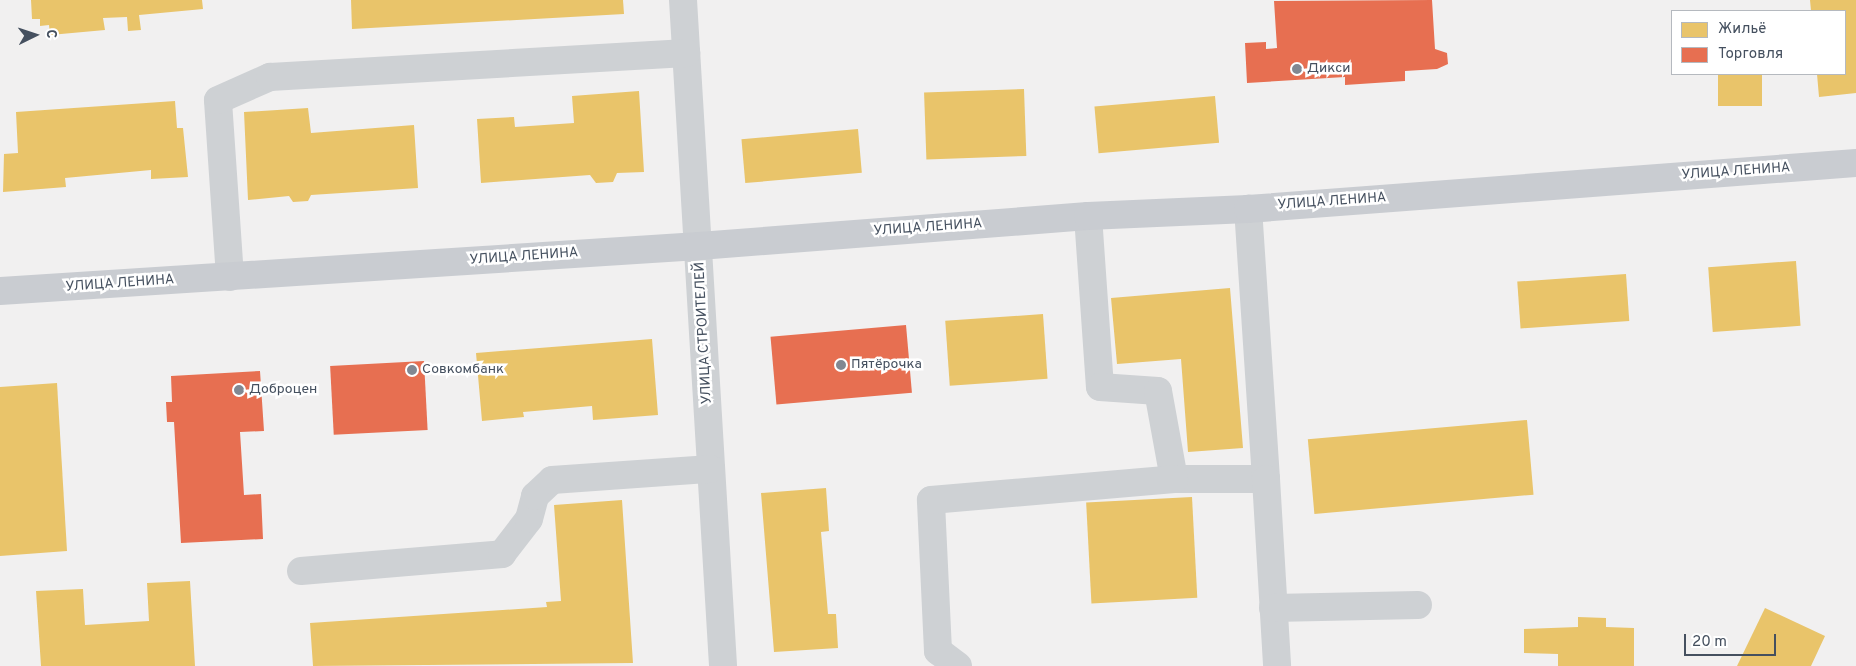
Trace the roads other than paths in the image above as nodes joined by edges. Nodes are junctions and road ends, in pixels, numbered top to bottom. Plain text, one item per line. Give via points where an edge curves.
1 (683, 0) edge
2 (686, 53) junction
3 (1856, 163) edge
4 (1248, 209) junction
5 (1088, 216) junction
6 (699, 246) junction
7 (230, 277) junction
8 (0, 291) edge
9 (711, 469) junction
10 (1174, 479) junction
11 (1266, 479) junction
12 (301, 571) dead end
13 (1418, 605) dead end
14 (1273, 608) junction
15 (723, 666) edge
16 (958, 666) edge
17 (1277, 666) edge

1 - 2 street, УЛИЦА СТРОИТЕЛЕЙ
2 - 6 street, УЛИЦА СТРОИТЕЛЕЙ
2 - 7 street via 270,77 218,100
3 - 4 main road, УЛИЦА ЛЕНИНА
4 - 5 main road, УЛИЦА ЛЕНИНА
4 - 11 street
5 - 6 main road, УЛИЦА ЛЕНИНА
5 - 10 street via 1100,388 1158,391
6 - 7 main road, УЛИЦА ЛЕНИНА
6 - 9 street, УЛИЦА СТРОИТЕЛЕЙ
7 - 8 main road, УЛИЦА ЛЕНИНА
9 - 12 street via 552,480 535,496 528,519 502,554
9 - 15 street, УЛИЦА СТРОИТЕЛЕЙ
10 - 11 street
10 - 16 street via 931,500 938,651
11 - 14 street
13 - 14 street
14 - 17 street

